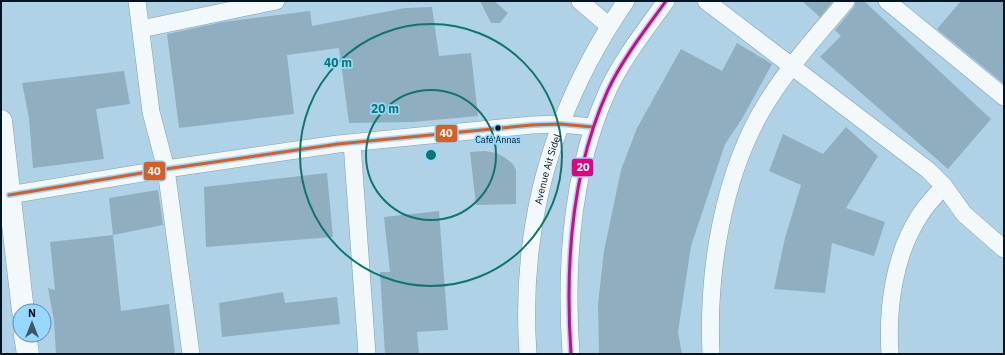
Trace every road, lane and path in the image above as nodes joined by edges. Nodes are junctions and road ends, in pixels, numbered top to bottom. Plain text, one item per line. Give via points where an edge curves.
1 (137, 1) edge
2 (276, 1) edge
3 (580, 1) edge
4 (626, 1) edge
5 (666, 1) edge
6 (706, 1) edge
7 (846, 1) edge
8 (887, 1) edge
9 (609, 26) junction
10 (141, 29) junction
11 (791, 65) junction
12 (1004, 97) edge
13 (1, 121) edge
14 (560, 124) junction
15 (593, 127) junction
16 (352, 142) junction
17 (166, 169) junction
18 (944, 186) junction
19 (9, 195) junction
20 (1003, 247) edge
21 (22, 303) edge
22 (27, 343) edge
23 (28, 354) edge
24 (191, 354) edge
25 (367, 354) edge
26 (528, 354) edge
27 (571, 354) edge
28 (711, 354) edge
29 (890, 354) edge

1 - 10 street
2 - 10 street
3 - 9 street
4 - 9 street, Avenue Ait Sidel
5 - 15 street via 636,42 609,88
6 - 11 street
7 - 11 street
8 - 12 street
9 - 14 street, Avenue Ait Sidel
10 - 17 street via 151,112
11 - 18 street via 928,170
11 - 28 street via 766,103 745,147 732,183 711,292
13 - 19 main road
14 - 15 street
14 - 16 street
14 - 26 street, Avenue Ait Sidel via 545,170 534,224 529,265
15 - 27 street via 576,209 570,261
16 - 17 street
16 - 25 street
17 - 19 street
17 - 24 street
18 - 20 street via 964,214
18 - 29 street via 920,214 898,266 890,302
19 - 21 main road
22 - 23 main road

